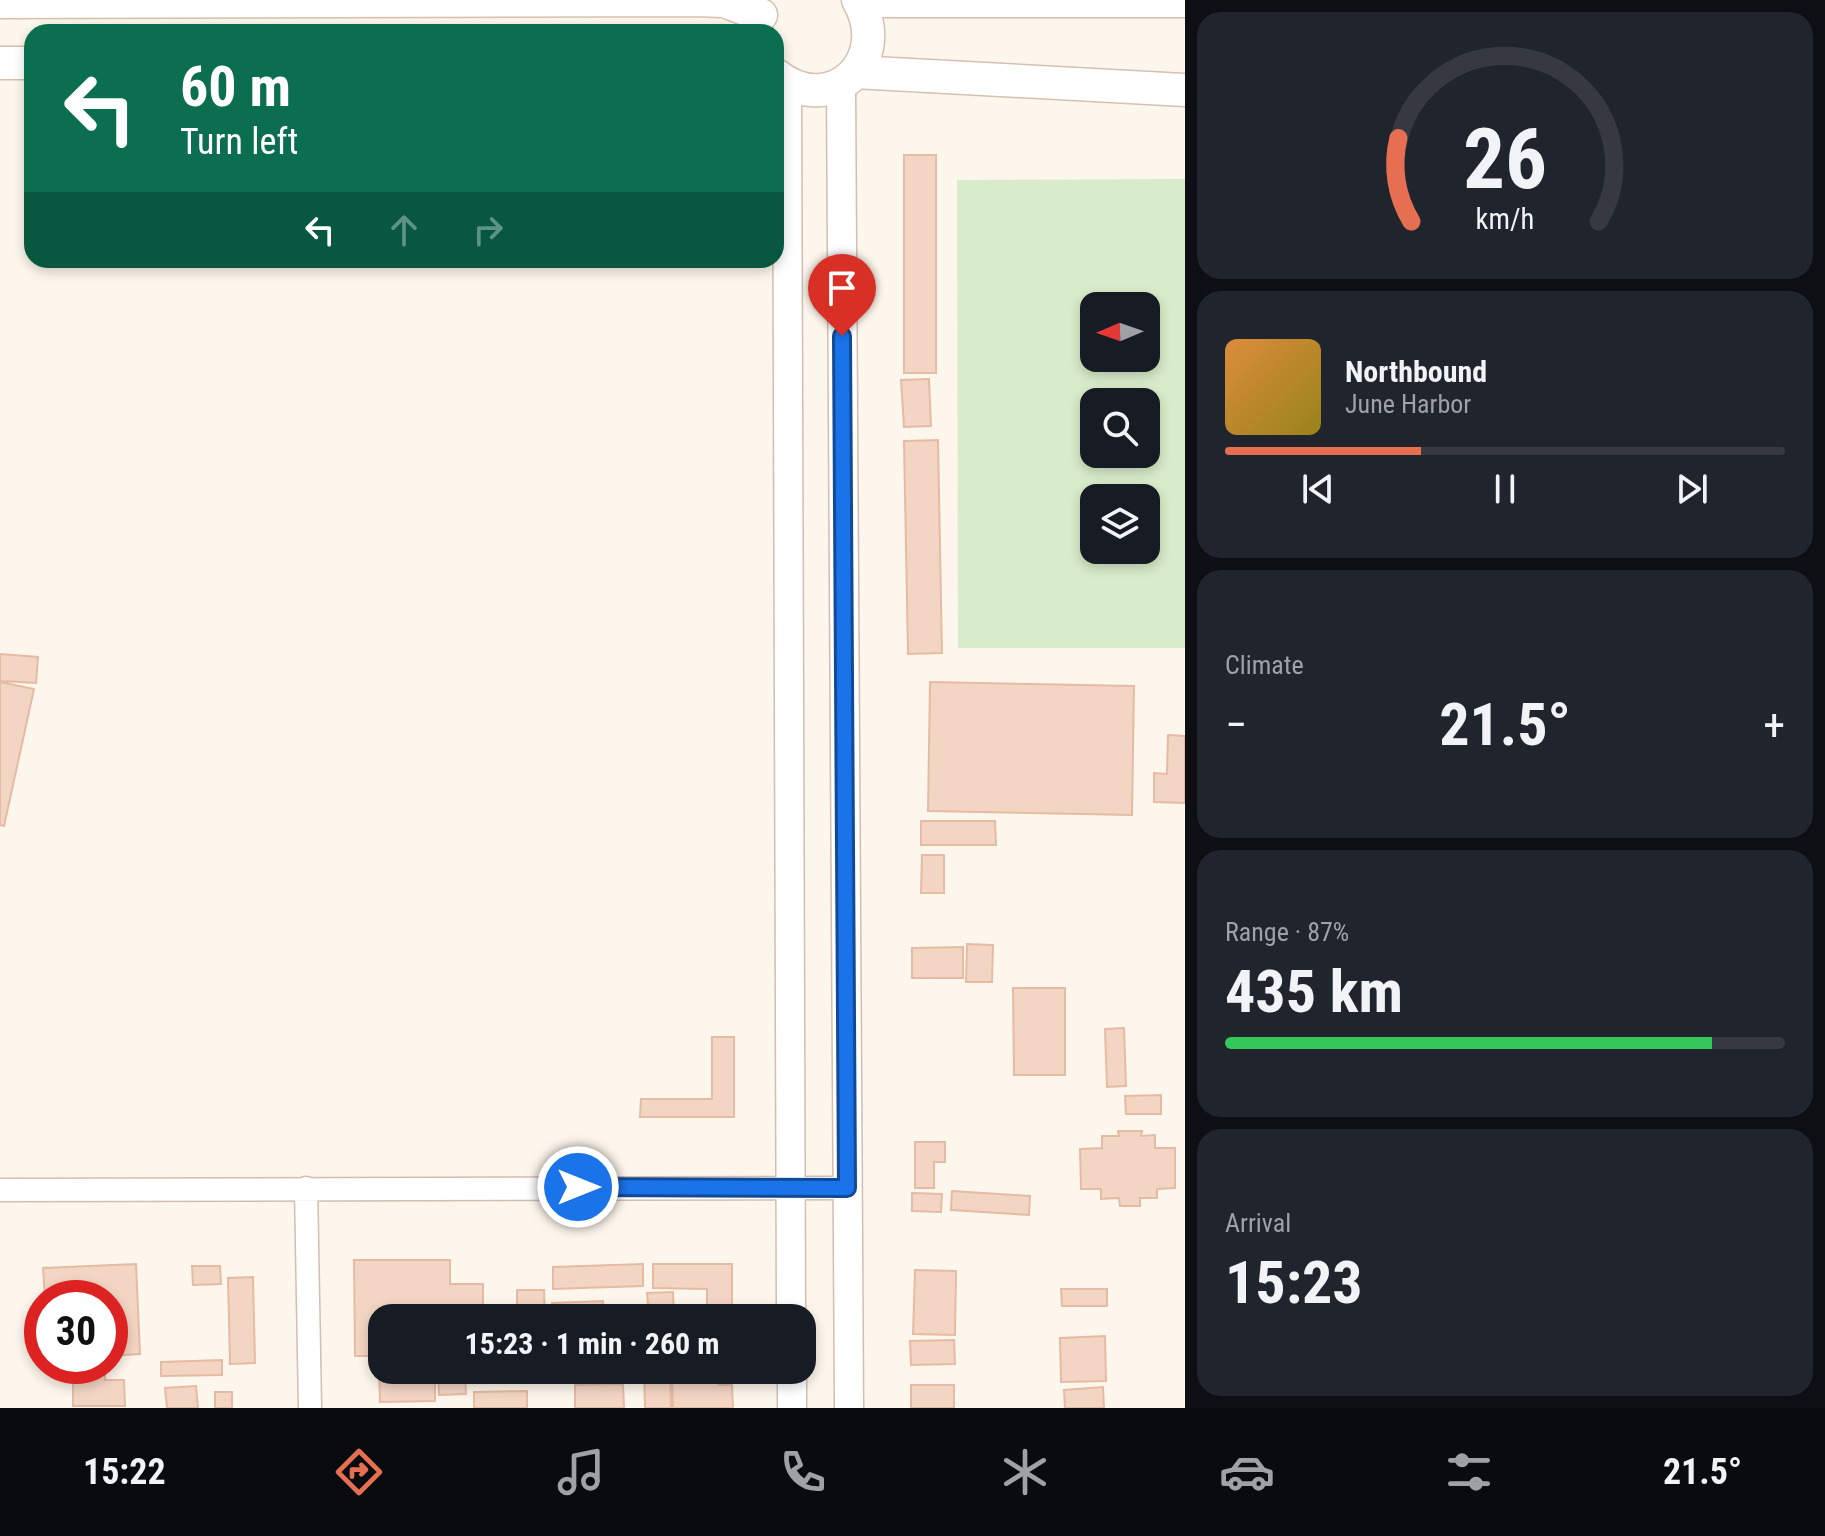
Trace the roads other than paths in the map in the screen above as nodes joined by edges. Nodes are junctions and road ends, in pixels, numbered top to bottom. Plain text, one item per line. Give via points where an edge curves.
1 (418, 0) edge
2 (859, 0) edge
3 (155, 1) edge
4 (724, 1) edge
5 (1185, 1) edge
6 (0, 2) edge
7 (762, 16) edge
8 (0, 63) edge
9 (24, 63) edge
10 (848, 78) junction
11 (784, 81) edge
12 (1185, 90) edge
13 (783, 268) edge
14 (790, 1186) junction
15 (306, 1188) junction
16 (847, 1188) junction
17 (0, 1190) edge
18 (791, 1304) edge
19 (792, 1384) edge
20 (310, 1408) edge
21 (792, 1408) edge
22 (849, 1408) edge

1 - 3 main road
1 - 4 main road
2 - 5 main road
2 - 10 main road via 870,37 865,56
3 - 6 main road
4 - 7 main road
8 - 9 main road
10 - 11 main road via 823,90 805,90
10 - 12 main road
10 - 16 street
13 - 14 street
14 - 15 street
14 - 16 street
14 - 18 street
15 - 17 street
15 - 20 street
16 - 22 street
19 - 21 street

